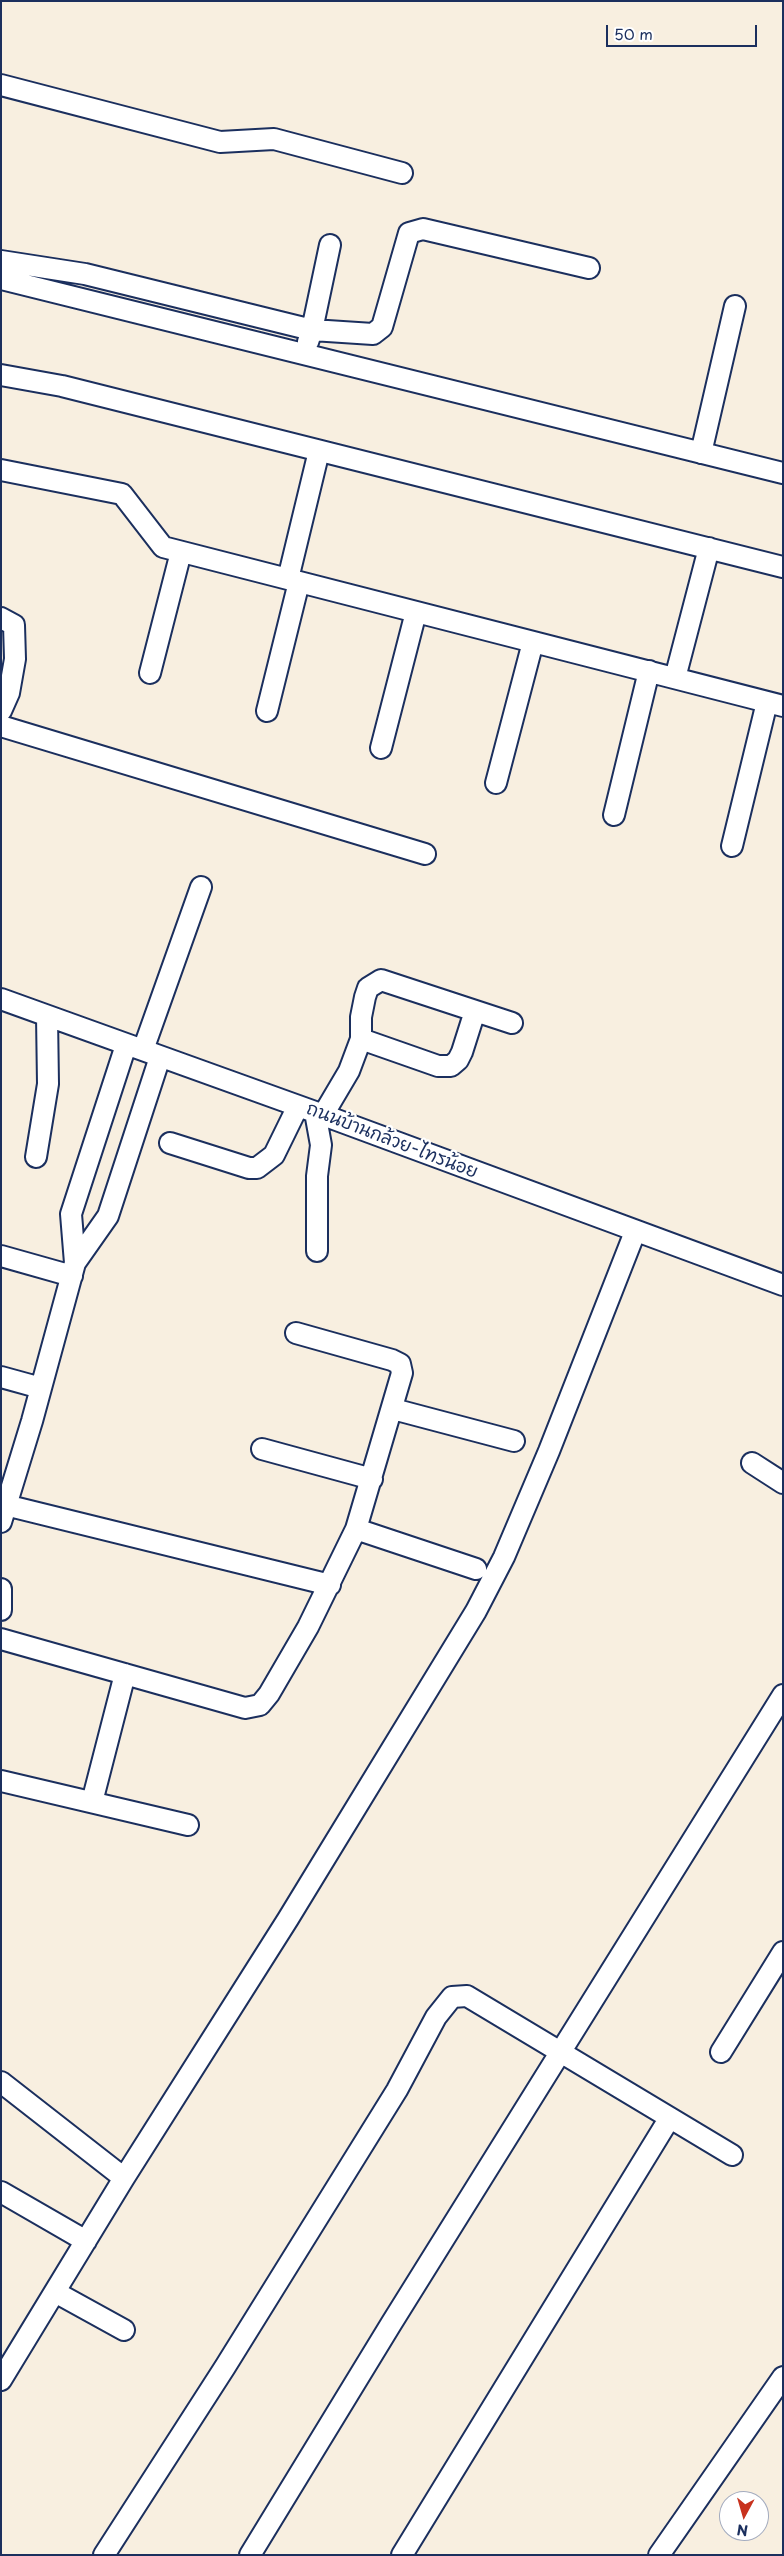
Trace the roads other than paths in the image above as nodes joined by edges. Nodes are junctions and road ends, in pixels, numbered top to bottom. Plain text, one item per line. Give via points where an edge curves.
1 (1, 84) edge
2 (402, 173) dead end
3 (330, 245) dead end
4 (1, 261) edge
5 (589, 268) dead end
6 (1, 280) edge
7 (735, 306) dead end
8 (312, 330) junction
9 (305, 354) junction
10 (1, 375) edge
11 (319, 451) junction
12 (701, 453) junction
13 (1, 470) edge
14 (783, 474) edge
15 (708, 548) junction
16 (181, 552) junction
17 (783, 567) edge
18 (293, 580) junction
19 (416, 612) junction
20 (1, 618) edge
21 (533, 642) junction
22 (649, 671) junction
23 (150, 673) dead end
24 (675, 678) junction
25 (775, 704) edge
26 (1, 711) edge
27 (267, 711) dead end
28 (1, 726) edge
29 (381, 748) dead end
30 (496, 783) dead end
31 (614, 815) dead end
32 (732, 846) dead end
33 (425, 854) dead end
34 (201, 887) dead end
35 (1, 999) edge
36 (475, 1011) junction
37 (47, 1016) junction
38 (512, 1023) dead end
39 (361, 1039) junction
40 (143, 1051) junction
41 (312, 1111) junction
42 (170, 1144) dead end
43 (36, 1157) dead end
44 (635, 1232) junction
45 (318, 1251) dead end
46 (1, 1256) edge
47 (74, 1269) junction
48 (783, 1285) edge
49 (296, 1333) dead end
50 (1, 1377) edge
51 (42, 1388) junction
52 (393, 1409) junction
53 (514, 1441) dead end
54 (262, 1449) dead end
55 (752, 1463) dead end
56 (372, 1479) junction
57 (783, 1483) edge
58 (3, 1510) edge
59 (356, 1529) junction
60 (476, 1569) dead end
61 (330, 1584) junction
62 (1, 1588) edge
63 (1, 1610) edge
64 (1, 1639) edge
65 (124, 1674) junction
66 (783, 1695) edge
67 (1, 1781) edge
68 (92, 1802) junction
69 (188, 1825) dead end
70 (783, 1952) edge
71 (721, 2052) dead end
72 (560, 2053) junction
73 (1, 2082) edge
74 (669, 2118) junction
75 (732, 2155) dead end
76 (124, 2178) junction
77 (1, 2192) edge
78 (86, 2241) junction
79 (55, 2292) junction
80 (124, 2330) dead end
81 (783, 2377) edge
82 (1, 2380) edge
83 (104, 2555) edge
84 (250, 2555) edge
85 (402, 2555) edge
86 (659, 2555) edge

1 - 2 street via 220,142 274,139
3 - 8 street
4 - 8 street via 85,274
5 - 8 street via 423,229 409,233 382,327 373,334
6 - 9 street
7 - 12 street
8 - 9 street
9 - 12 street
10 - 11 street via 62,386
11 - 15 street
11 - 18 street
12 - 14 street
13 - 16 street via 122,494 163,547
15 - 17 street
15 - 24 street
16 - 18 street
16 - 23 street
18 - 19 street
18 - 27 street
19 - 21 street
19 - 29 street
20 - 26 street via 14,625 15,659 9,693
21 - 22 street
21 - 30 street
22 - 24 street
22 - 31 street
24 - 25 street
25 - 32 street
28 - 33 street
34 - 40 street
35 - 37 street, ถนนบ้านกล้วย-ไทรน้อย
36 - 38 street
36 - 39 street via 462,1052 451,1066 438,1066
36 - 39 street via 381,980 368,988 361,1016
37 - 40 street, ถนนบ้านกล้วย-ไทรน้อย
37 - 43 street via 48,1084
39 - 41 street via 349,1072
40 - 41 street, ถนนบ้านกล้วย-ไทรน้อย
40 - 47 street via 108,1216
40 - 47 street via 71,1214
41 - 42 street via 274,1155 256,1168
41 - 44 street, ถนนบ้านกล้วย-ไทรน้อย
41 - 45 street via 321,1144 316,1176
44 - 48 street, ถนนบ้านกล้วย-ไทรน้อย
44 - 76 street via 560,1424 504,1557 476,1611 288,1919
46 - 47 street
47 - 51 street
49 - 52 street via 397,1362 402,1373
50 - 51 street
51 - 58 street
52 - 53 street
52 - 56 street
54 - 56 street
55 - 57 street
56 - 59 street
58 - 61 street
59 - 60 street
59 - 61 street
61 - 65 street via 260,1705 245,1708
62 - 63 street
64 - 65 street
65 - 68 street
66 - 72 street
67 - 68 street
68 - 69 street
70 - 71 street
72 - 74 street
72 - 83 street via 467,1996 458,1996 447,2002 397,2090
72 - 84 street
73 - 76 street
74 - 75 street
74 - 85 street
76 - 78 street
77 - 78 street
78 - 79 street
79 - 80 street
79 - 82 street
81 - 86 street

